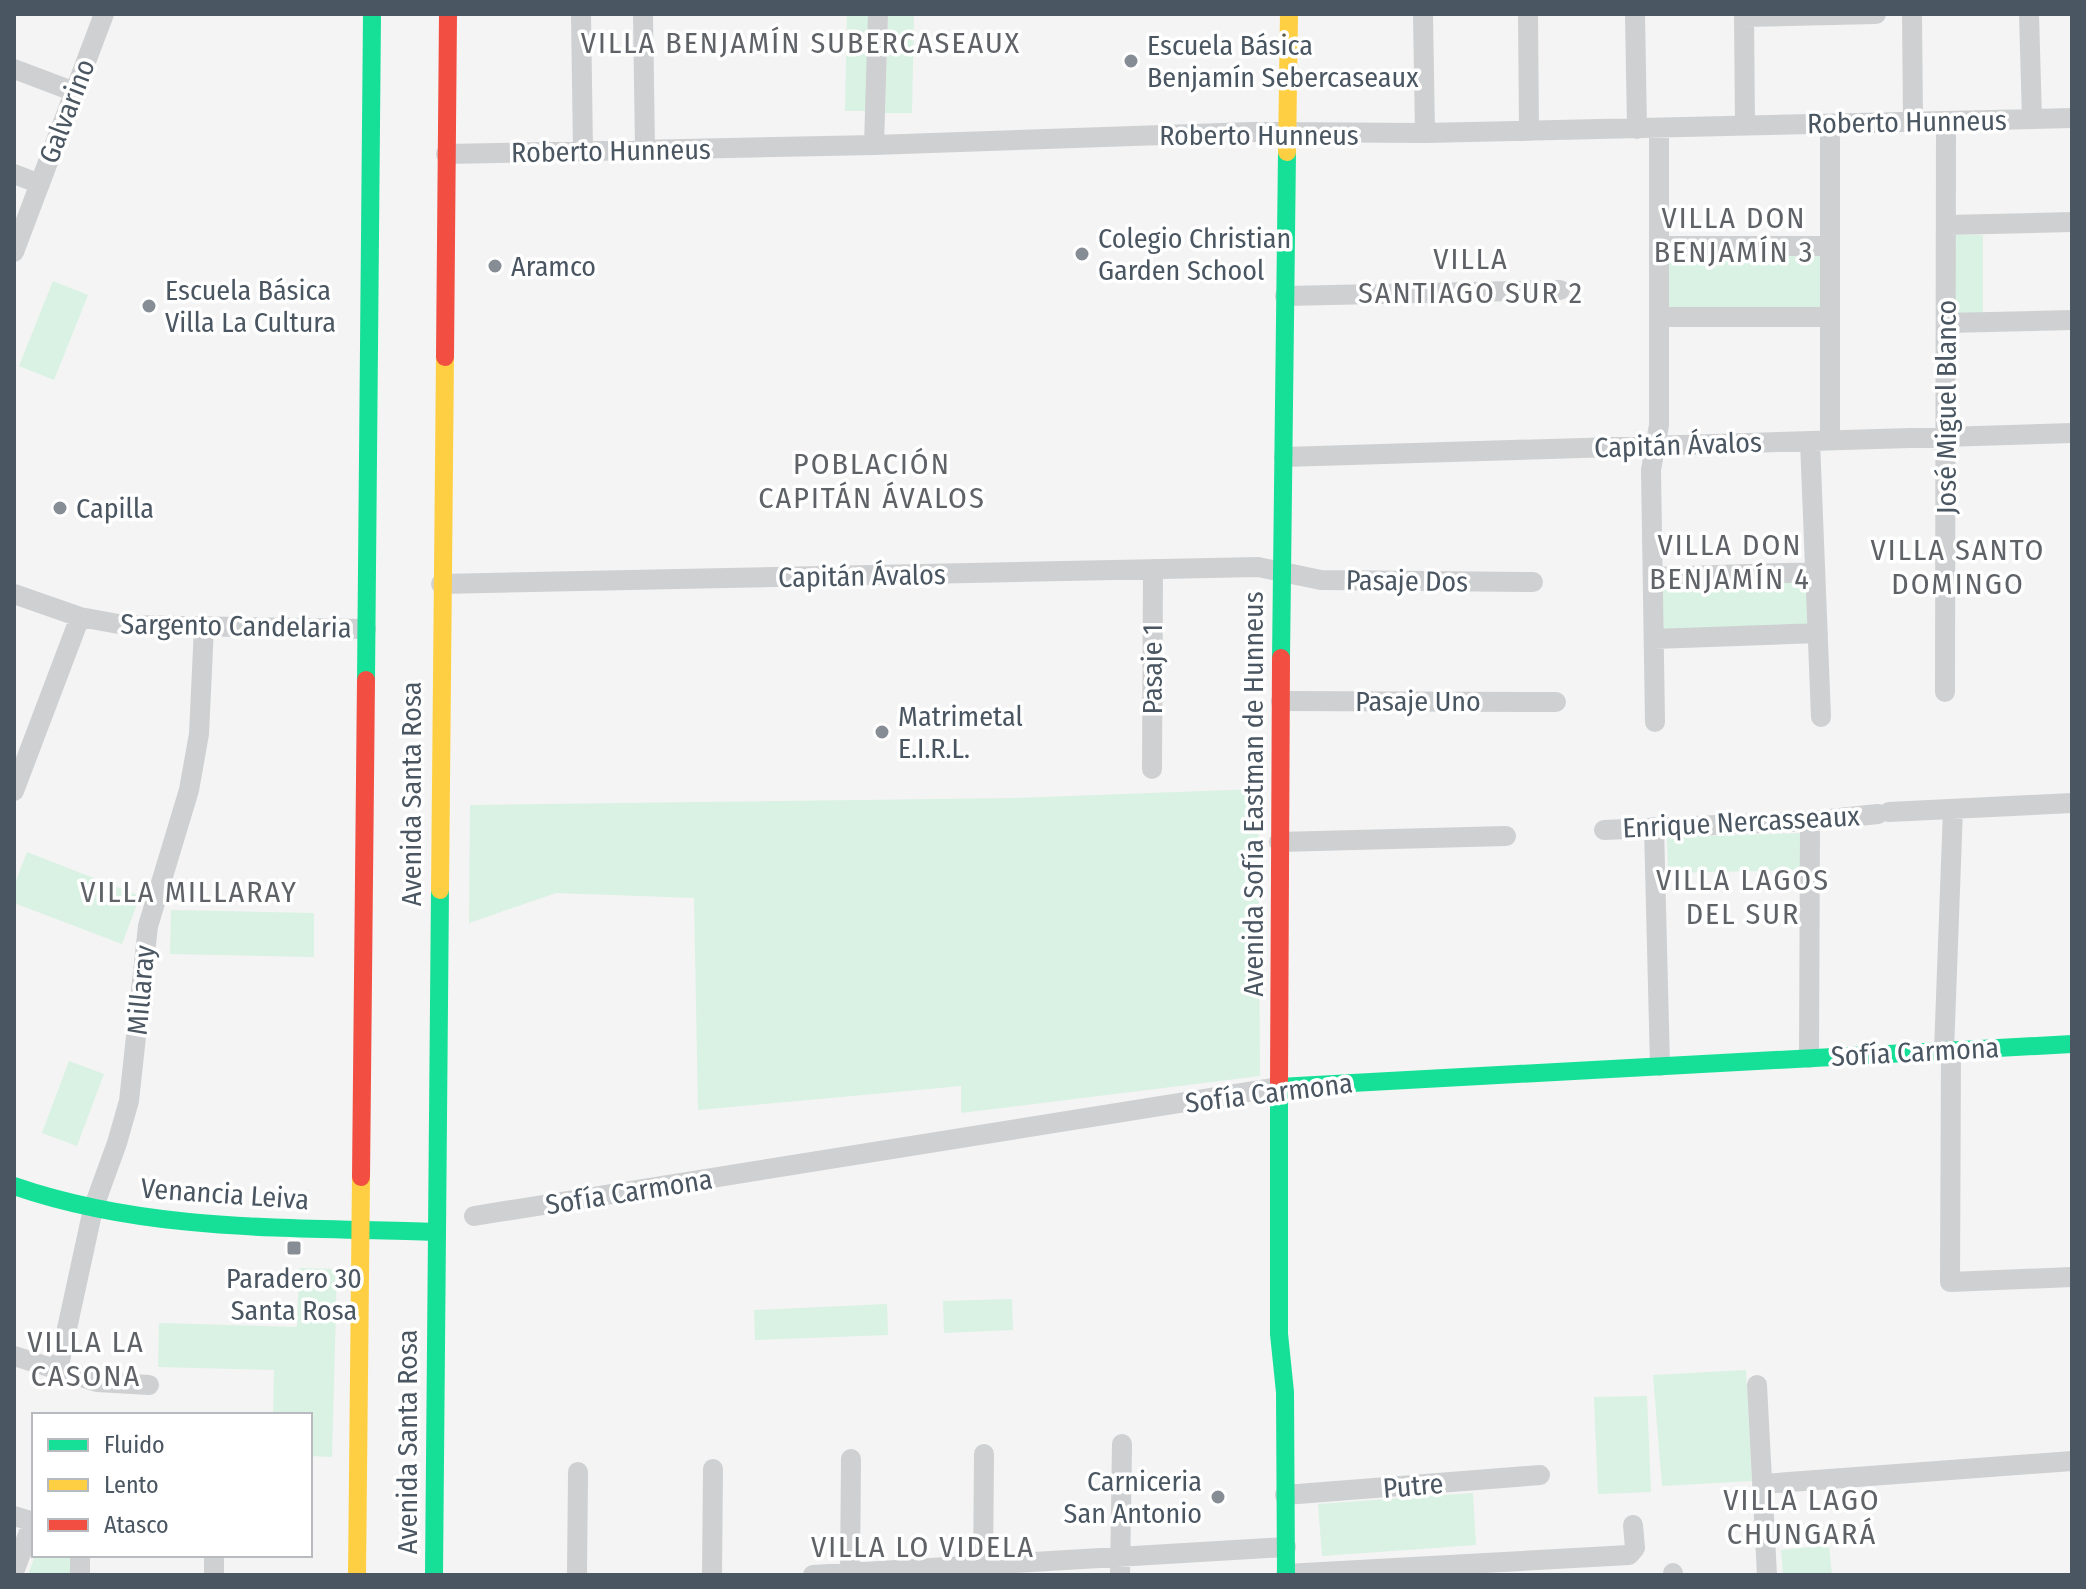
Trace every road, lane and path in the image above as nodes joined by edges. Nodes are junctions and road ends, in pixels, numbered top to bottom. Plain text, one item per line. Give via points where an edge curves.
1 (104, 14) edge
2 (372, 14) edge
3 (448, 14) edge
4 (643, 14) edge
5 (878, 14) edge
6 (1289, 14) edge
7 (1423, 14) edge
8 (1528, 14) edge
9 (1635, 14) edge
10 (1876, 14) edge
11 (1912, 14) edge
12 (2029, 14) edge
13 (1744, 15) edge
14 (581, 21) edge
15 (14, 69) edge
16 (75, 92) junction
17 (2072, 118) edge
18 (2032, 119) junction
19 (1946, 121) junction
20 (1913, 122) junction
21 (1830, 124) junction
22 (1745, 126) junction
23 (1659, 128) junction
24 (1637, 129) junction
25 (1529, 131) junction
26 (1287, 133) junction
27 (1425, 133) junction
28 (874, 145) junction
29 (645, 150) junction
30 (583, 151) junction
31 (446, 154) junction
32 (14, 174) edge
33 (40, 184) junction
34 (2072, 222) edge
35 (1946, 225) junction
36 (1660, 246) junction
37 (1830, 246) junction
38 (14, 252) edge
39 (1560, 290) dead end
40 (1285, 296) junction
41 (1659, 317) junction
42 (1830, 317) junction
43 (2072, 320) edge
44 (1946, 323) junction
45 (2072, 433) edge
46 (1945, 437) junction
47 (1820, 441) junction
48 (1655, 446) junction
49 (1284, 457) junction
50 (1153, 569) junction
51 (1282, 571) junction
52 (1815, 572) junction
53 (1653, 577) junction
54 (1533, 582) dead end
55 (441, 584) junction
56 (14, 594) edge
57 (80, 617) junction
58 (204, 627) junction
59 (366, 629) junction
60 (1818, 633) junction
61 (1654, 639) junction
62 (1945, 692) dead end
63 (1281, 701) junction
64 (1556, 702) dead end
65 (1821, 717) dead end
66 (1655, 722) dead end
67 (1152, 769) dead end
68 (14, 791) edge
69 (2072, 803) edge
70 (1953, 809) junction
71 (1810, 821) junction
72 (1654, 827) junction
73 (1604, 830) dead end
74 (1506, 836) dead end
75 (1279, 842) junction
76 (2072, 1044) edge
77 (1947, 1051) junction
78 (1809, 1058) junction
79 (1660, 1066) junction
80 (1279, 1087) junction
81 (14, 1186) edge
82 (93, 1209) junction
83 (474, 1216) dead end
84 (361, 1231) junction
85 (436, 1232) junction
86 (2072, 1277) edge
87 (14, 1356) edge
88 (58, 1370) junction
89 (149, 1385) dead end
90 (1757, 1385) dead end
91 (1122, 1444) dead end
92 (984, 1454) dead end
93 (851, 1459) dead end
94 (2072, 1461) edge
95 (713, 1469) dead end
96 (578, 1472) dead end
97 (1540, 1475) dead end
98 (1763, 1484) junction
99 (1285, 1495) junction
100 (1633, 1525) dead end
101 (32, 1527) edge
102 (1286, 1547) junction
103 (1120, 1566) edge
104 (1581, 1566) edge
105 (1488, 1569) edge
106 (983, 1570) edge
107 (14, 1572) edge
108 (850, 1574) edge
109 (357, 1575) edge
110 (434, 1575) edge
111 (577, 1575) edge
112 (712, 1575) edge
113 (813, 1575) edge
114 (1286, 1575) edge
115 (1767, 1575) edge

1 - 16 street, Galvarino
2 - 59 main road, Avenida Santa Rosa
3 - 31 main road, Avenida Santa Rosa
4 - 29 street
5 - 28 street
6 - 26 main road, Avenida Sofía Eastman de Hunneus
7 - 27 street
8 - 25 street
9 - 24 street
10 - 13 street
11 - 20 street
12 - 18 street
13 - 22 street
14 - 30 street
15 - 16 street
16 - 33 street, Galvarino
17 - 18 street, Roberto Hunneus
18 - 19 street, Roberto Hunneus
19 - 20 street, Roberto Hunneus
19 - 35 street, José Miguel Blanco
20 - 21 street, Roberto Hunneus
21 - 22 street, Roberto Hunneus
21 - 37 street
22 - 23 street, Roberto Hunneus
23 - 24 street, Roberto Hunneus
23 - 36 street
24 - 25 street, Roberto Hunneus
25 - 27 street, Roberto Hunneus
26 - 27 street, Roberto Hunneus
26 - 28 street, Roberto Hunneus
26 - 40 main road, Avenida Sofía Eastman de Hunneus
28 - 29 street, Roberto Hunneus
29 - 30 street, Roberto Hunneus
30 - 31 street, Roberto Hunneus
31 - 55 main road, Avenida Santa Rosa
32 - 33 street
33 - 38 street, Galvarino
34 - 35 street
35 - 44 street, José Miguel Blanco
36 - 37 street
36 - 41 street
37 - 42 street
39 - 40 street
40 - 49 main road, Avenida Sofía Eastman de Hunneus
41 - 42 street
41 - 48 street
42 - 47 street
43 - 44 street
44 - 46 street, José Miguel Blanco
45 - 46 street, Capitán Ávalos
46 - 47 street, Capitán Ávalos
46 - 62 street, José Miguel Blanco
47 - 48 street, Capitán Ávalos
47 - 52 street
48 - 49 street, Capitán Ávalos
48 - 53 street
49 - 51 main road, Avenida Sofía Eastman de Hunneus
50 - 51 street, Capitán Ávalos
50 - 55 street, Capitán Ávalos
50 - 67 street, Pasaje 1
51 - 54 street, Pasaje Dos via 1321,580
51 - 63 main road, Avenida Sofía Eastman de Hunneus
52 - 53 street
52 - 60 street
53 - 61 street
55 - 85 main road, Avenida Santa Rosa
56 - 57 street, Sargento Candelaria
57 - 58 street, Sargento Candelaria via 124,625
57 - 68 street
58 - 59 street, Sargento Candelaria
58 - 82 street, Millaray via 195,763 148,926 129,1101
59 - 84 main road, Avenida Santa Rosa
60 - 61 street
60 - 65 street
61 - 66 street
63 - 64 street, Pasaje Uno
63 - 75 main road, Avenida Sofía Eastman de Hunneus
69 - 70 street, Enrique Nercasseaux
70 - 71 street, Enrique Nercasseaux
70 - 77 street
71 - 72 street, Enrique Nercasseaux
71 - 78 street
72 - 73 street, Enrique Nercasseaux
72 - 79 street
74 - 75 street
75 - 80 main road, Avenida Sofía Eastman de Hunneus
76 - 77 main road, Sofía Carmona
77 - 78 main road, Sofía Carmona
77 - 86 street via 1950,1282
78 - 79 main road, Sofía Carmona
79 - 80 main road, Sofía Carmona
80 - 83 street, Sofía Carmona
80 - 99 main road, Avenida Sofía Eastman de Hunneus
81 - 82 main road, Venancia Leiva
82 - 84 main road, Venancia Leiva via 191,1224
82 - 88 street, Millaray
84 - 85 main road, Venancia Leiva
84 - 109 main road, Avenida Santa Rosa
85 - 110 main road, Avenida Santa Rosa
87 - 88 street
88 - 89 street via 97,1382
90 - 98 street
91 - 103 street
92 - 106 street
93 - 108 street
94 - 98 street
95 - 112 street
96 - 111 street
97 - 99 street, Putre
98 - 115 street
99 - 102 main road, Avenida Sofía Eastman de Hunneus
100 - 104 street via 1633,1553
101 - 107 street
102 - 103 street
102 - 114 main road, Avenida Sofía Eastman de Hunneus
103 - 106 street
104 - 105 street
105 - 114 street
106 - 108 street
108 - 113 street

